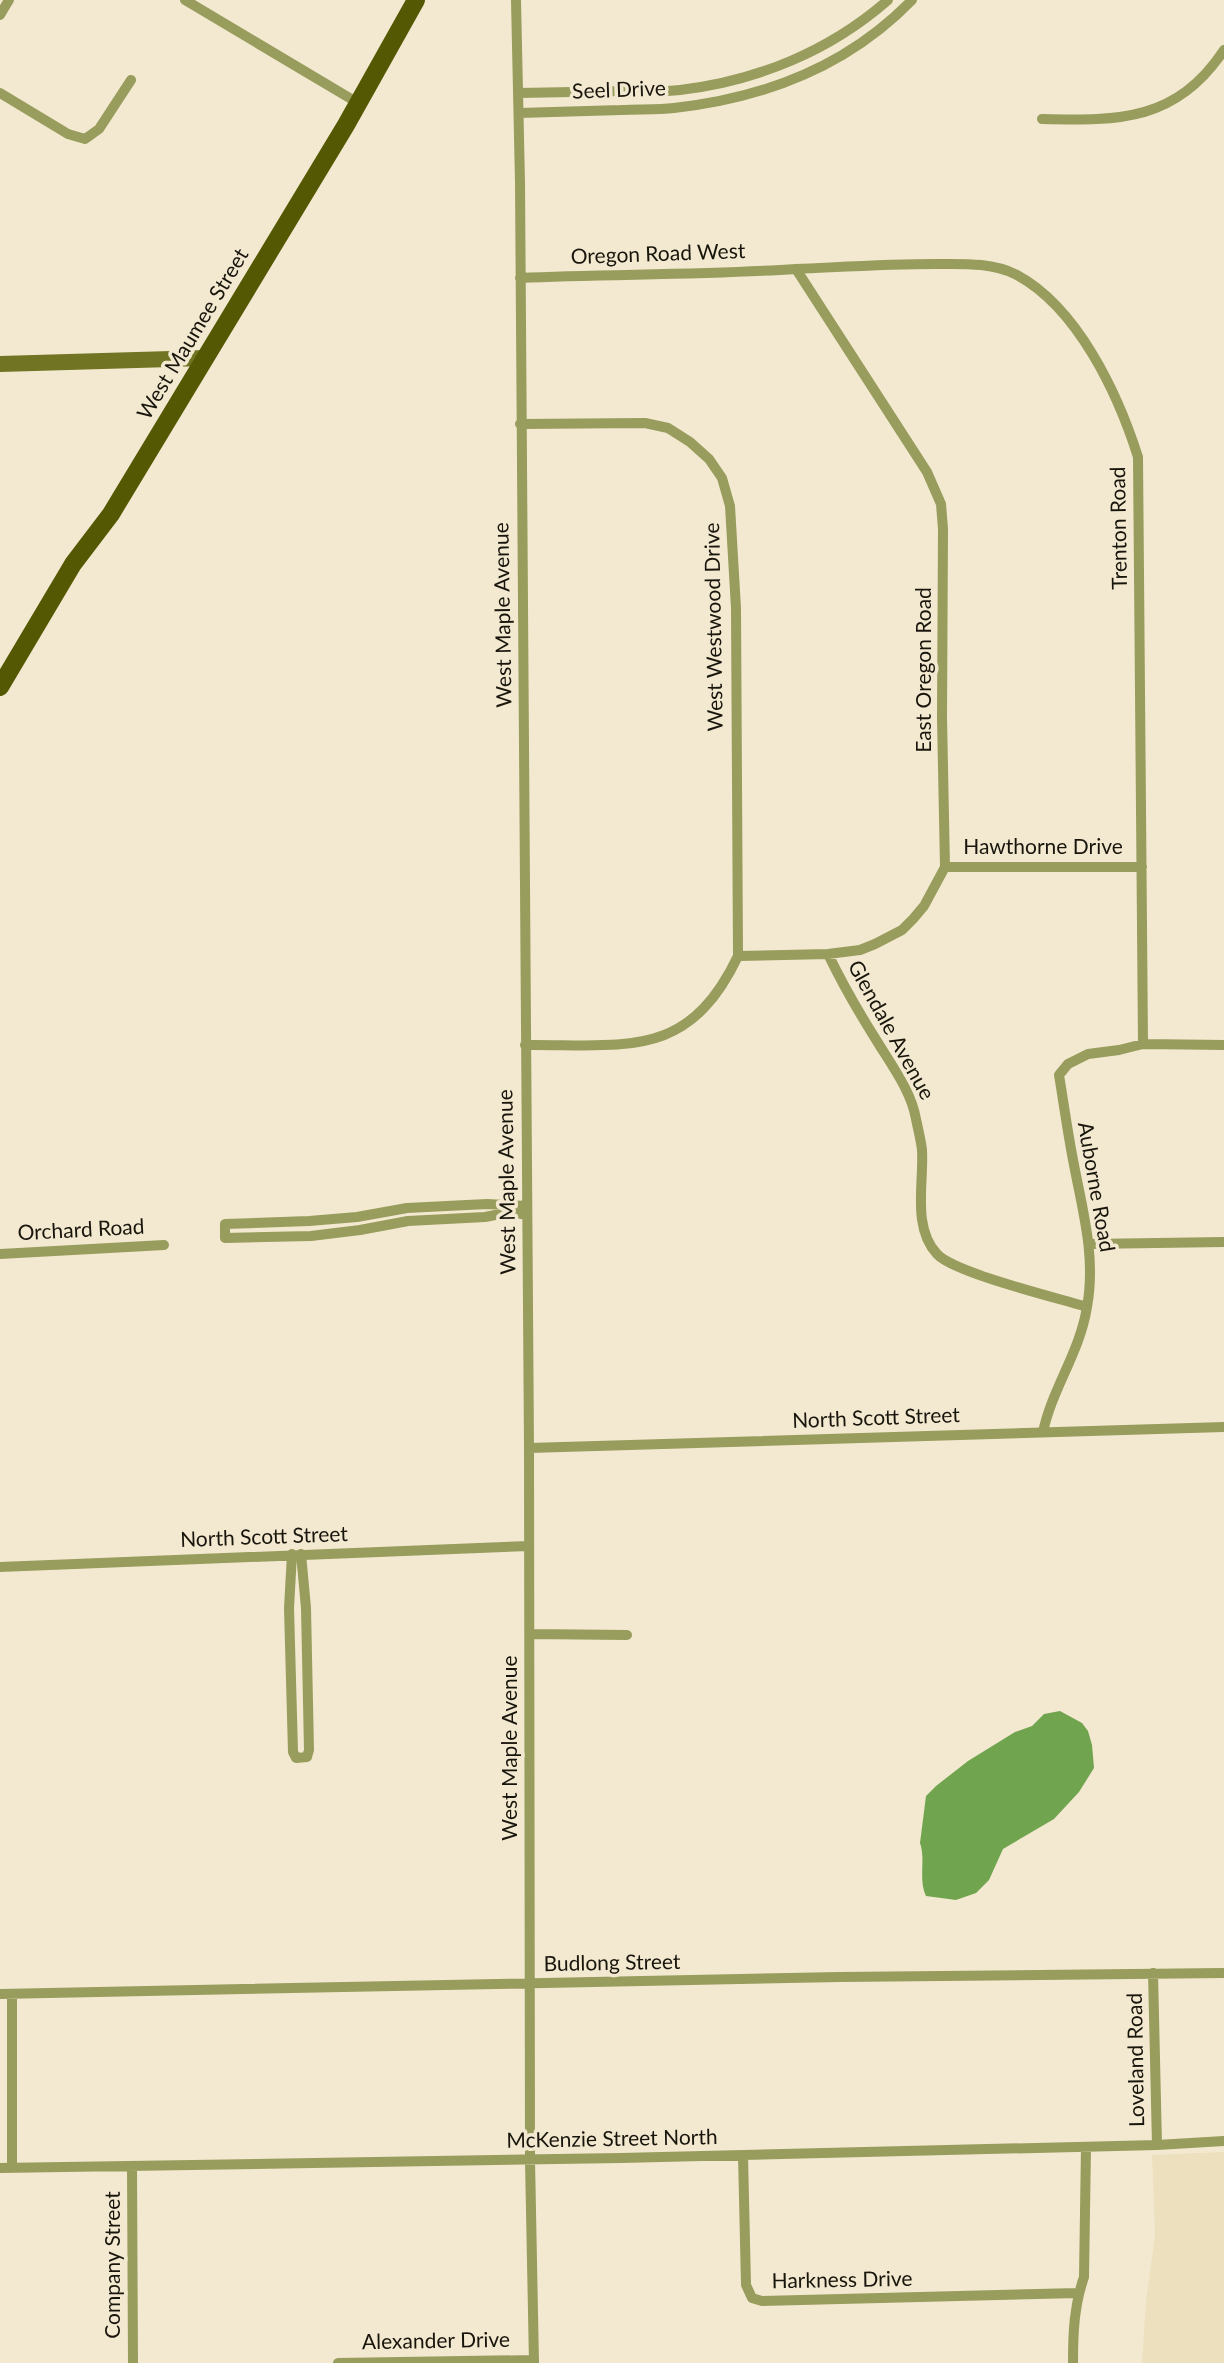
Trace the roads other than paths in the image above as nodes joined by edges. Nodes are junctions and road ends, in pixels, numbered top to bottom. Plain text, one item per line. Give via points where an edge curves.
1 (9, 0) edge
2 (185, 0) edge
3 (416, 0) edge
4 (516, 0) edge
5 (912, 0) edge
6 (885, 3) edge
7 (0, 15) edge
8 (894, 18) junction
9 (1224, 50) edge
10 (131, 80) dead end
11 (714, 83) junction
12 (0, 93) edge
13 (519, 93) junction
14 (720, 101) junction
15 (358, 103) junction
16 (519, 113) junction
17 (1042, 119) dead end
18 (796, 269) junction
19 (520, 278) junction
20 (205, 358) junction
21 (0, 364) edge
22 (520, 424) junction
23 (0, 687) edge
24 (945, 867) junction
25 (1142, 867) junction
26 (828, 954) junction
27 (738, 956) junction
28 (1143, 1044) junction
29 (525, 1045) junction
30 (1224, 1045) edge
31 (407, 1208) junction
32 (527, 1210) junction
33 (309, 1221) junction
34 (408, 1221) junction
35 (310, 1236) junction
36 (1224, 1242) edge
37 (1089, 1244) junction
38 (164, 1245) dead end
39 (0, 1254) edge
40 (1087, 1307) junction
41 (1224, 1427) edge
42 (1043, 1432) junction
43 (529, 1448) junction
44 (529, 1546) junction
45 (296, 1554) junction
46 (0, 1567) edge
47 (530, 1634) junction
48 (627, 1634) dead end
49 (291, 1679) junction
50 (307, 1679) junction
51 (1153, 1973) junction
52 (1224, 1973) edge
53 (530, 1984) junction
54 (0, 1994) edge
55 (12, 1994) junction
56 (1224, 2141) edge
57 (1157, 2145) junction
58 (1086, 2147) junction
59 (743, 2155) junction
60 (530, 2160) junction
61 (132, 2166) junction
62 (0, 2168) edge
63 (12, 2168) junction
64 (1078, 2293) junction
65 (534, 2361) edge
66 (133, 2363) edge
67 (338, 2363) edge
68 (1073, 2363) edge

1 - 7 street
2 - 15 street
3 - 15 main road, West Maumee Street
4 - 13 street, West Maple Avenue
5 - 8 street, Seel Drive
6 - 8 street, Seel Drive
6 - 11 street, Seel Drive via 810,54
8 - 14 street, Seel Drive via 839,58 774,87
9 - 17 street via 1194,86 1158,107 1117,119
10 - 12 street via 99,129 85,139 68,134
11 - 13 street, Seel Drive via 679,90
11 - 14 street
13 - 16 street, West Maple Avenue
14 - 16 street, Seel Drive via 671,109
15 - 20 main road, West Maumee Street
16 - 19 street, West Maple Avenue
18 - 19 street, Oregon Road West
18 - 24 street, East Oregon Road via 928,472 940,504
18 - 25 street, Trenton Road via 966,264 1015,274 1035,286 1066,318 1104,375 1138,457
19 - 22 street, West Maple Avenue
20 - 21 street
20 - 23 main road, West Maumee Street
22 - 27 street, West Westwood Drive via 668,428 709,459 722,478 730,506 736,608
22 - 29 street, West Maple Avenue
24 - 25 street, Hawthorne Drive
24 - 26 street, East Oregon Road via 924,906 902,930 860,950
25 - 28 street, Trenton Road
26 - 27 street, East Oregon Road
26 - 40 street, Glendale Avenue via 899,1076 916,1115 922,1150 922,1224 937,1255 967,1270
27 - 29 street via 700,1013 666,1036 635,1043
28 - 30 street
28 - 37 street, Auborne Road via 1088,1054 1068,1063 1059,1075
29 - 32 street, West Maple Avenue
31 - 32 street via 487,1204
31 - 33 street
31 - 34 street
32 - 34 street
32 - 43 street, West Maple Avenue
33 - 35 street
33 - 35 street via 225,1224 225,1238
34 - 35 street
36 - 37 street
37 - 40 street, Auborne Road
38 - 39 street, Orchard Road
40 - 42 street, Auborne Road
41 - 42 street, North Scott Street
42 - 43 street, North Scott Street
43 - 44 street, West Maple Avenue
44 - 45 street, North Scott Street
44 - 47 street, West Maple Avenue
45 - 46 street, North Scott Street
45 - 49 street via 289,1608
45 - 50 street via 306,1608
47 - 48 street
47 - 53 street, West Maple Avenue
49 - 50 street
49 - 50 street via 296,1758 307,1757 309,1750
51 - 52 street, Budlong Street
51 - 53 street, Budlong Street
51 - 57 street, Loveland Road
53 - 55 street, Budlong Street
53 - 60 street, West Maple Avenue
54 - 55 street, Budlong Street
55 - 63 street
56 - 57 street, McKenzie Street North
57 - 58 street, McKenzie Street North
58 - 59 street, McKenzie Street North
58 - 64 street via 1084,2277
59 - 60 street, McKenzie Street North
59 - 64 street, Harkness Drive via 746,2285 752,2298
60 - 61 street, McKenzie Street North
60 - 65 street, West Maple Avenue
61 - 63 street, McKenzie Street North
61 - 66 street, Company Street
62 - 63 street, McKenzie Street North
64 - 68 street
65 - 67 street, Alexander Drive

